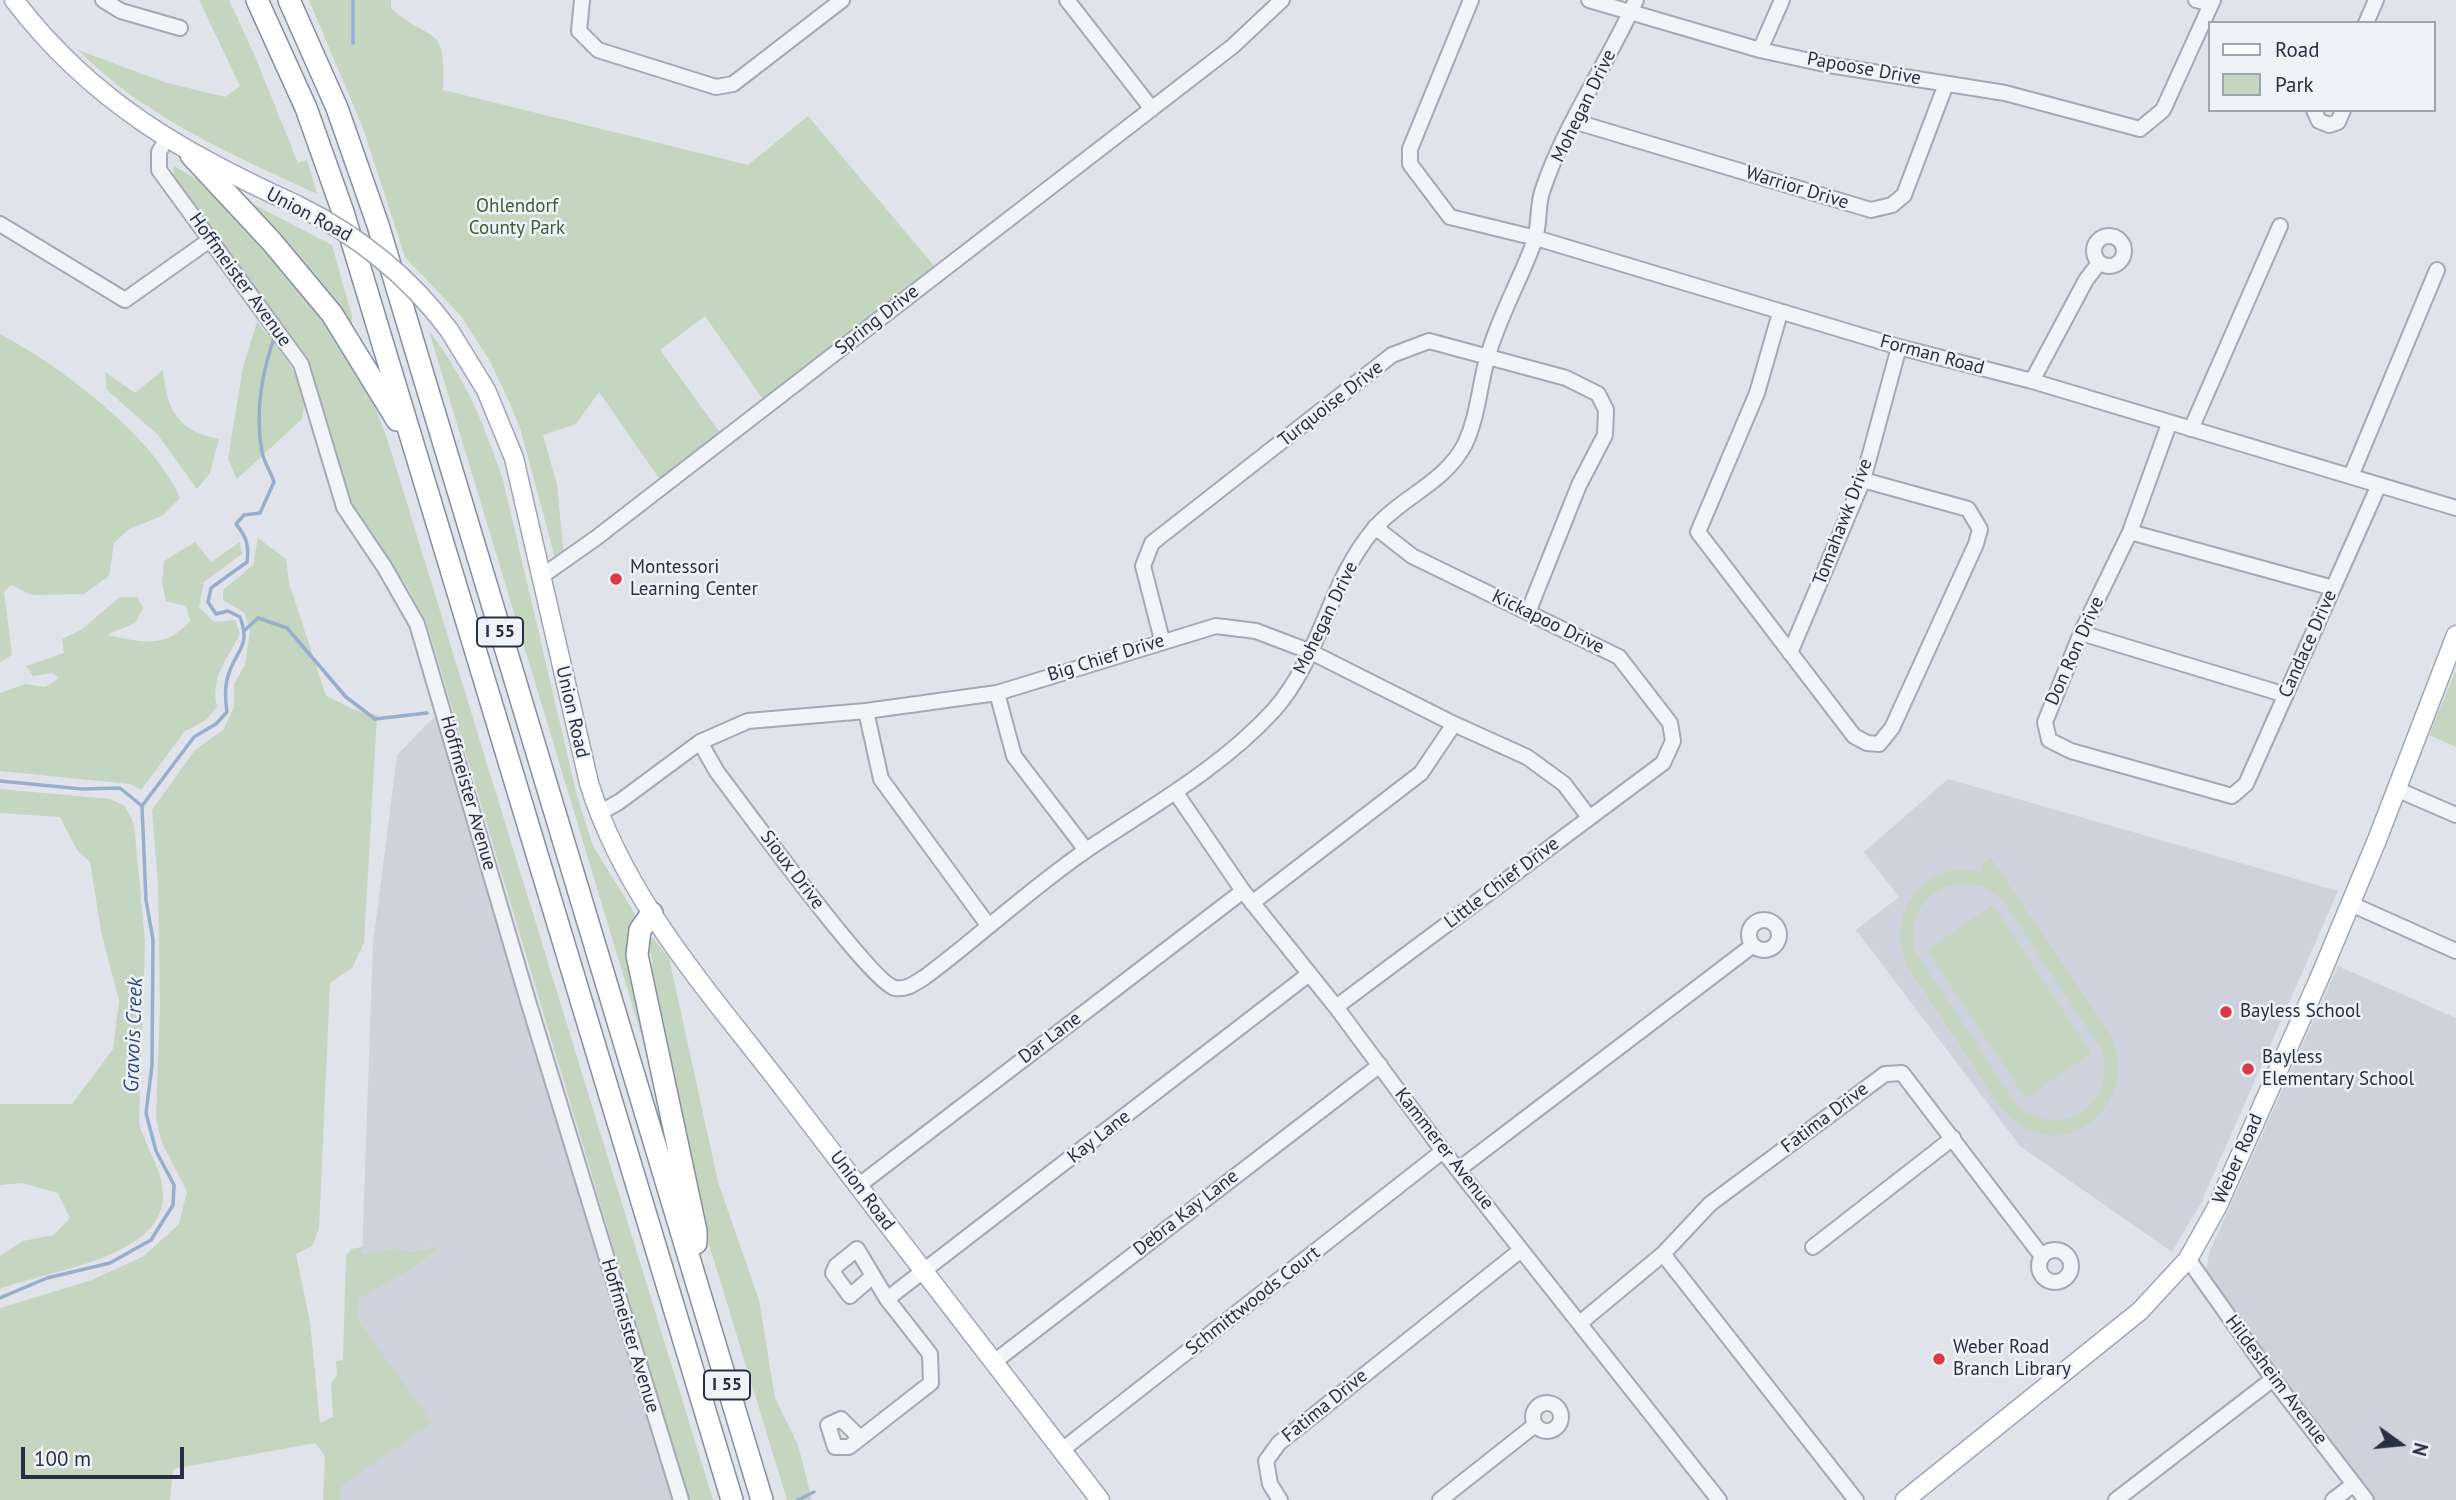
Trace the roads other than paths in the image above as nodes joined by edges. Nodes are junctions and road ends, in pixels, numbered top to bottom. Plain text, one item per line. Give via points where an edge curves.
1 (14, 0) edge
2 (103, 0) edge
3 (257, 0) edge
4 (289, 0) edge
5 (582, 0) edge
6 (842, 0) edge
7 (1067, 0) edge
8 (1282, 0) edge
9 (1471, 0) edge
10 (1590, 0) edge
11 (1782, 0) edge
12 (2196, 0) edge
13 (2376, 0) edge
14 (2212, 2) edge
15 (1633, 6) edge
16 (2367, 21) edge
17 (180, 28) dead end
18 (1760, 50) junction
19 (1946, 84) junction
20 (1152, 108) junction
21 (2315, 112) edge
22 (2342, 112) edge
23 (1573, 121) junction
24 (167, 138) junction
25 (191, 155) junction
26 (0, 223) edge
27 (2280, 226) dead end
28 (1536, 238) junction
29 (211, 239) junction
30 (2099, 263) dead end
31 (2437, 270) dead end
32 (1780, 313) junction
33 (1899, 347) junction
34 (1487, 358) junction
35 (2032, 381) junction
36 (2169, 424) junction
37 (2191, 429) junction
38 (415, 451) junction
39 (2351, 476) junction
40 (1863, 480) junction
41 (2378, 486) junction
42 (2456, 508) edge
43 (1375, 527) junction
44 (2130, 532) junction
45 (542, 576) junction
46 (2333, 587) junction
47 (1529, 610) junction
48 (2081, 633) junction
49 (2456, 635) edge
50 (1162, 640) junction
51 (1311, 652) junction
52 (1790, 653) junction
53 (998, 693) junction
54 (2286, 695) junction
55 (866, 711) junction
56 (1454, 724) junction
57 (700, 742) junction
58 (1667, 757) joint
59 (2396, 789) junction
60 (1176, 793) junction
61 (2232, 796) joint
62 (599, 813) junction
63 (2456, 815) edge
64 (1589, 817) junction
65 (1086, 850) junction
66 (1248, 897) junction
67 (2351, 904) junction
68 (652, 913) junction
69 (988, 925) junction
70 (1752, 946) dead end
71 (2456, 951) edge
72 (1309, 974) junction
73 (894, 988) joint
74 (1336, 1007) junction
75 (1380, 1065) junction
76 (1953, 1138) junction
77 (1443, 1151) junction
78 (1460, 1168) junction
79 (858, 1185) junction
80 (1813, 1247) dead end
81 (1521, 1250) junction
82 (1662, 1254) junction
83 (2041, 1255) dead end
84 (2188, 1259) junction
85 (694, 1270) junction
86 (924, 1272) junction
87 (873, 1276) dead end
88 (887, 1299) junction
89 (1580, 1323) junction
90 (994, 1362) junction
91 (2273, 1379) junction
92 (1535, 1425) dead end
93 (860, 1438) dead end
94 (1062, 1450) junction
95 (2354, 1484) junction
96 (681, 1500) edge
97 (732, 1500) edge
98 (762, 1500) edge
99 (1100, 1500) edge
100 (1280, 1500) edge
101 (1440, 1500) edge
102 (1719, 1500) edge
103 (1856, 1500) edge
104 (1905, 1500) edge
105 (2116, 1500) edge
106 (2333, 1500) edge
107 (2366, 1500) edge

1 - 24 main road, Union Road via 63,57
2 - 17 street via 121,11
3 - 38 highway, I 55 via 327,163
4 - 85 highway, I 55 via 337,108 378,225
5 - 6 street via 579,31 598,50 716,87 733,84
7 - 20 street
8 - 20 street, Spring Drive via 1252,30
9 - 28 street, Forman Road via 1410,149 1410,164 1450,217
10 - 15 street, Papoose Drive
11 - 18 street
12 - 14 street
13 - 16 street
14 - 19 street, Papoose Drive via 2163,110 2140,129 2005,93
15 - 18 street, Papoose Drive
15 - 23 street, Mohegan Drive
18 - 19 street, Papoose Drive
19 - 23 street, Warrior Drive via 1904,195 1892,205 1871,210
20 - 45 street, Spring Drive
21 - 22 street via 2319,121 2329,125 2338,121
23 - 28 street, Mohegan Drive via 1542,194
24 - 25 main road, Union Road
24 - 29 street, Hoffmeister Avenue via 159,152 159,170
25 - 38 highway via 332,314
25 - 45 main road, Union Road, bridge via 339,228 378,255 426,301 476,370 509,443
26 - 29 street via 125,300
27 - 37 street
28 - 32 street, Forman Road
28 - 34 street, Mohegan Drive
29 - 96 street, Hoffmeister Avenue via 301,364 344,507 417,624
30 - 35 street
31 - 39 street
32 - 33 street, Forman Road
32 - 52 street via 1757,393 1698,532
33 - 35 street, Forman Road
33 - 40 street, Tomahawk Drive
34 - 43 street, Mohegan Drive via 1477,413 1451,467
34 - 47 street, Turquoise Drive via 1585,385 1598,394 1606,410 1607,424
34 - 50 street, Turquoise Drive via 1429,341 1392,355 1152,543 1143,566
35 - 36 street, Forman Road
36 - 37 street, Forman Road
36 - 44 street, Don Ron Drive
37 - 39 street, Forman Road
38 - 97 highway, I 55
39 - 41 street, Forman Road
40 - 52 street, Tomahawk Drive
40 - 52 street via 1968,509 1980,529 1892,728 1879,744 1854,736
41 - 42 street, Forman Road
41 - 46 street, Candace Drive
43 - 47 street, Kickapoo Drive via 1412,556
43 - 51 street, Mohegan Drive via 1351,563
44 - 46 street
44 - 48 street, Don Ron Drive
45 - 62 main road, Union Road
46 - 54 street, Candace Drive
47 - 58 street, Kickapoo Drive via 1619,657 1670,723 1672,741
48 - 54 street
48 - 61 street, Don Ron Drive via 2045,722 2049,740 2071,751
49 - 59 main road, Weber Road
50 - 51 street, Big Chief Drive via 1216,626 1256,631
50 - 53 street, Big Chief Drive
51 - 56 street, Big Chief Drive
51 - 60 street, Mohegan Drive via 1300,676 1274,710
53 - 55 street, Big Chief Drive
53 - 65 street via 1014,756
54 - 61 street, Candace Drive via 2246,784
55 - 57 street, Big Chief Drive via 748,721
55 - 69 street via 881,779
56 - 64 street, Big Chief Drive via 1527,757 1564,784
56 - 66 street, Dar Lane via 1421,773
57 - 62 street, Big Chief Drive
57 - 73 street, Sioux Drive via 717,772 845,939 881,980
58 - 64 street, Little Chief Drive
59 - 63 street
59 - 67 main road, Weber Road
60 - 65 street, Mohegan Drive
60 - 66 street, Kammerer Avenue
62 - 68 main road, Union Road
64 - 74 street, Little Chief Drive
65 - 69 street, Mohegan Drive
66 - 72 street, Kammerer Avenue
66 - 79 street, Dar Lane
67 - 71 street
67 - 84 main road, Weber Road via 2233,1172
68 - 79 main road, Union Road
68 - 85 highway via 640,930 637,955 696,1231
69 - 73 street, Mohegan Drive via 925,977 909,987
70 - 78 street
72 - 74 street, Kammerer Avenue
72 - 86 street, Kay Lane
74 - 75 street, Kammerer Avenue
75 - 77 street, Kammerer Avenue
75 - 90 street, Debra Kay Lane
76 - 80 street
76 - 82 street, Fatima Drive via 1902,1073 1885,1074 1710,1204
76 - 83 street, Fatima Drive
77 - 78 street, Kammerer Avenue
77 - 94 street, Schmittwoods Court
78 - 81 street, Kammerer Avenue
79 - 86 main road, Union Road
81 - 89 street, Kammerer Avenue
81 - 100 street, Fatima Drive via 1279,1443 1265,1461 1270,1484
82 - 89 street, Fatima Drive
82 - 103 street
84 - 91 street, Hildesheim Avenue
84 - 104 main road, Weber Road via 2140,1311
85 - 98 highway, I 55
86 - 88 street, Kay Lane
86 - 90 main road, Union Road
87 - 88 street
88 - 93 street via 930,1354 930,1383
89 - 102 street, Kammerer Avenue
90 - 94 main road, Union Road
91 - 95 street, Hildesheim Avenue
91 - 105 street
92 - 101 street
94 - 99 main road, Union Road
95 - 106 street
95 - 107 street, Hildesheim Avenue

